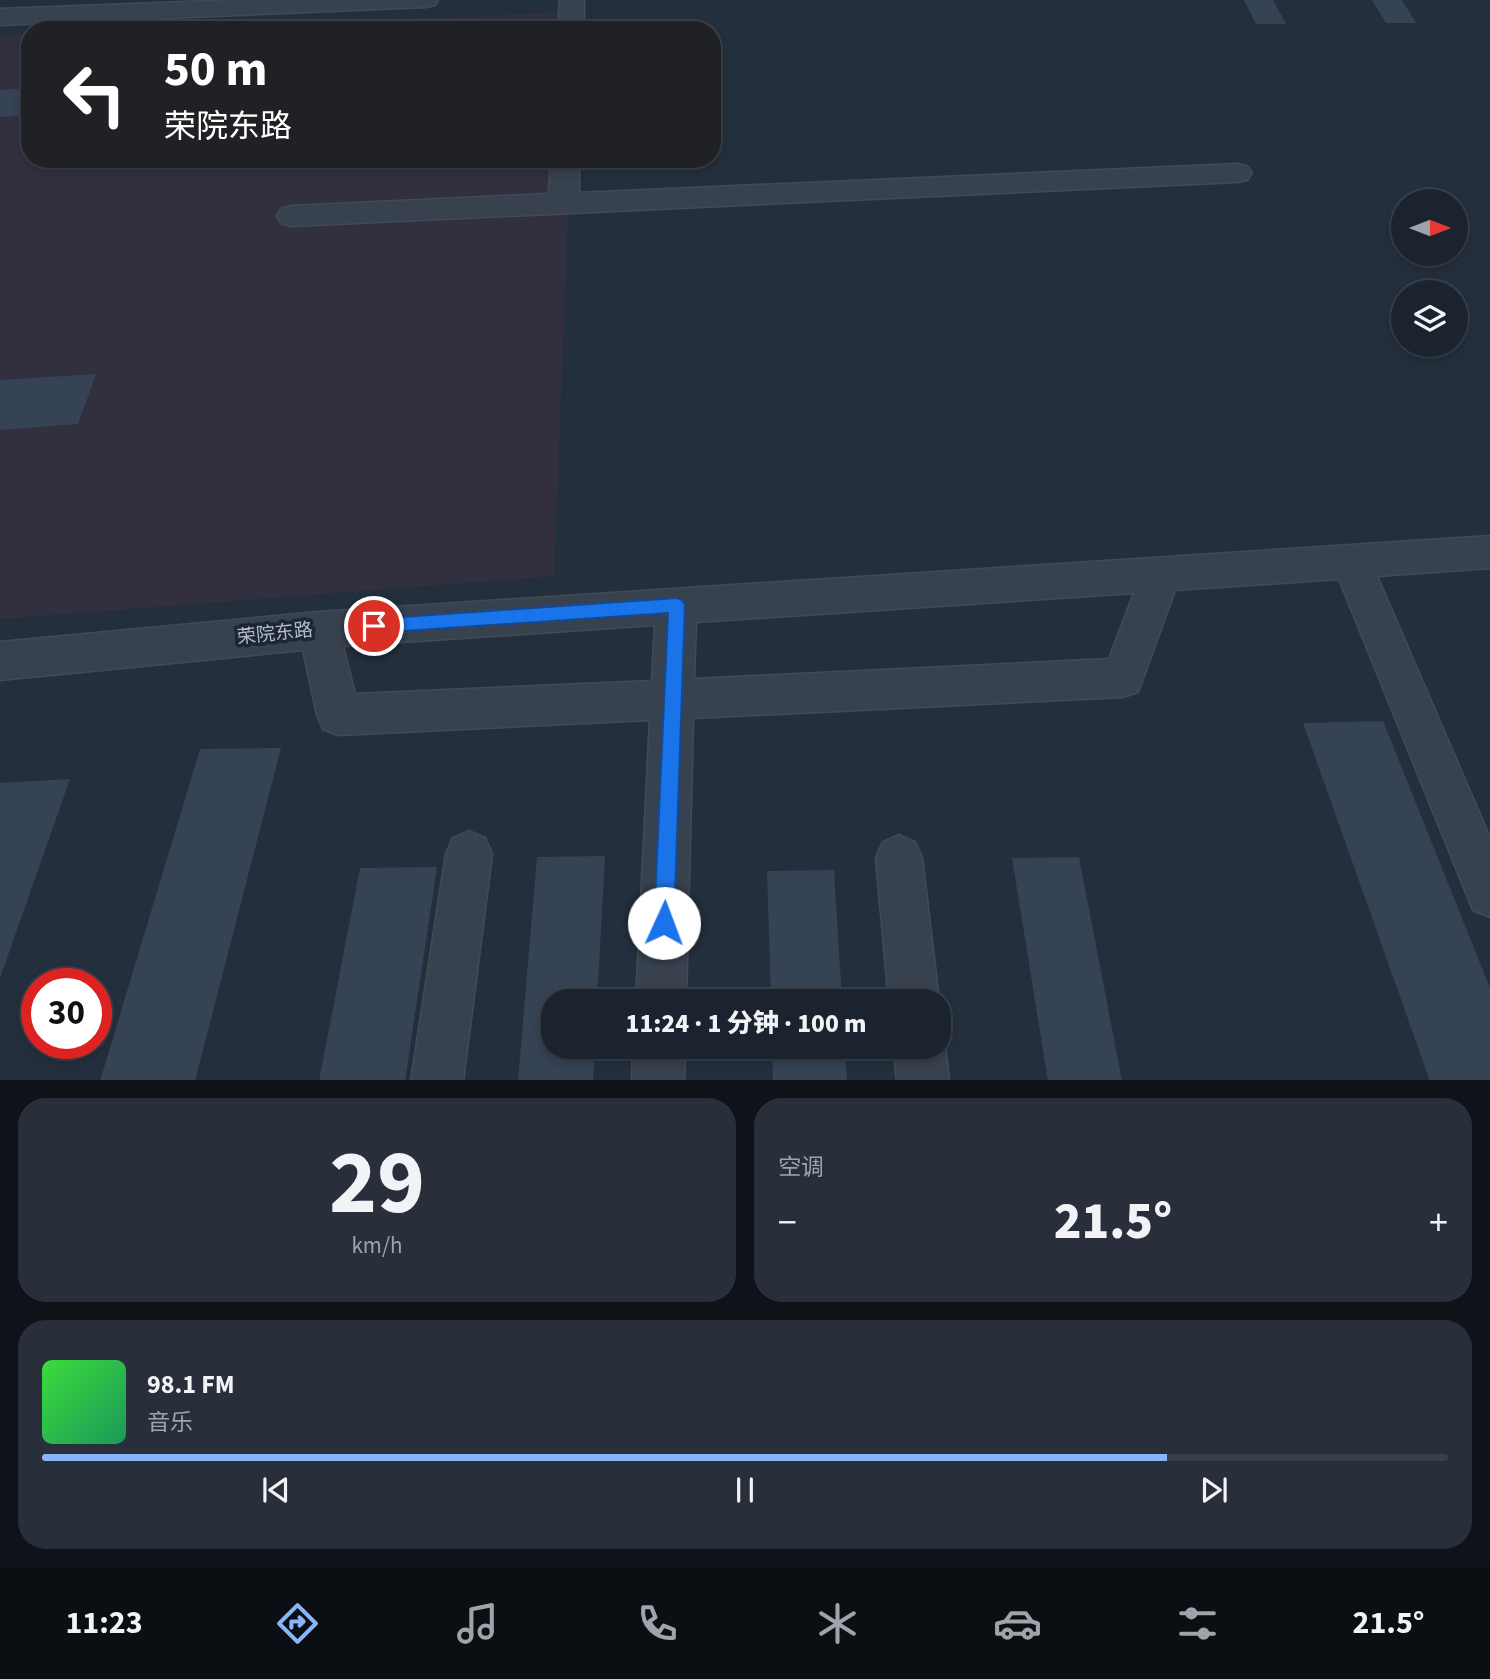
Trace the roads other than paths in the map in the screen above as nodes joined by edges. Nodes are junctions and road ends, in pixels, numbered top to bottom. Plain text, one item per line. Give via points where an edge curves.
1 (426, 0) edge
2 (572, 0) edge
3 (0, 17) edge
4 (571, 21) edge
5 (565, 168) edge
6 (1237, 173) dead end
7 (564, 204) junction
8 (292, 216) dead end
9 (1490, 552) edge
10 (1351, 561) junction
11 (1161, 574) junction
12 (677, 605) junction
13 (319, 630) junction
14 (0, 661) edge
15 (673, 701) junction
16 (469, 854) dead end
17 (899, 858) dead end
18 (1490, 893) edge
19 (661, 989) edge
20 (913, 989) edge
21 (658, 1059) edge
22 (921, 1059) edge
23 (437, 1080) edge
24 (657, 1080) edge
25 (923, 1080) edge

1 - 3 street
2 - 4 street
5 - 7 street
6 - 7 street
7 - 8 street
9 - 10 street, 荣院东路
10 - 11 street, 荣院东路
10 - 18 street
11 - 12 street, 荣院东路
11 - 15 street via 1123,678
12 - 13 street, 荣院东路
12 - 15 street
13 - 14 street, 荣院东路
13 - 15 street via 338,715
15 - 19 street
16 - 23 street
17 - 20 street
21 - 24 street
22 - 25 street

